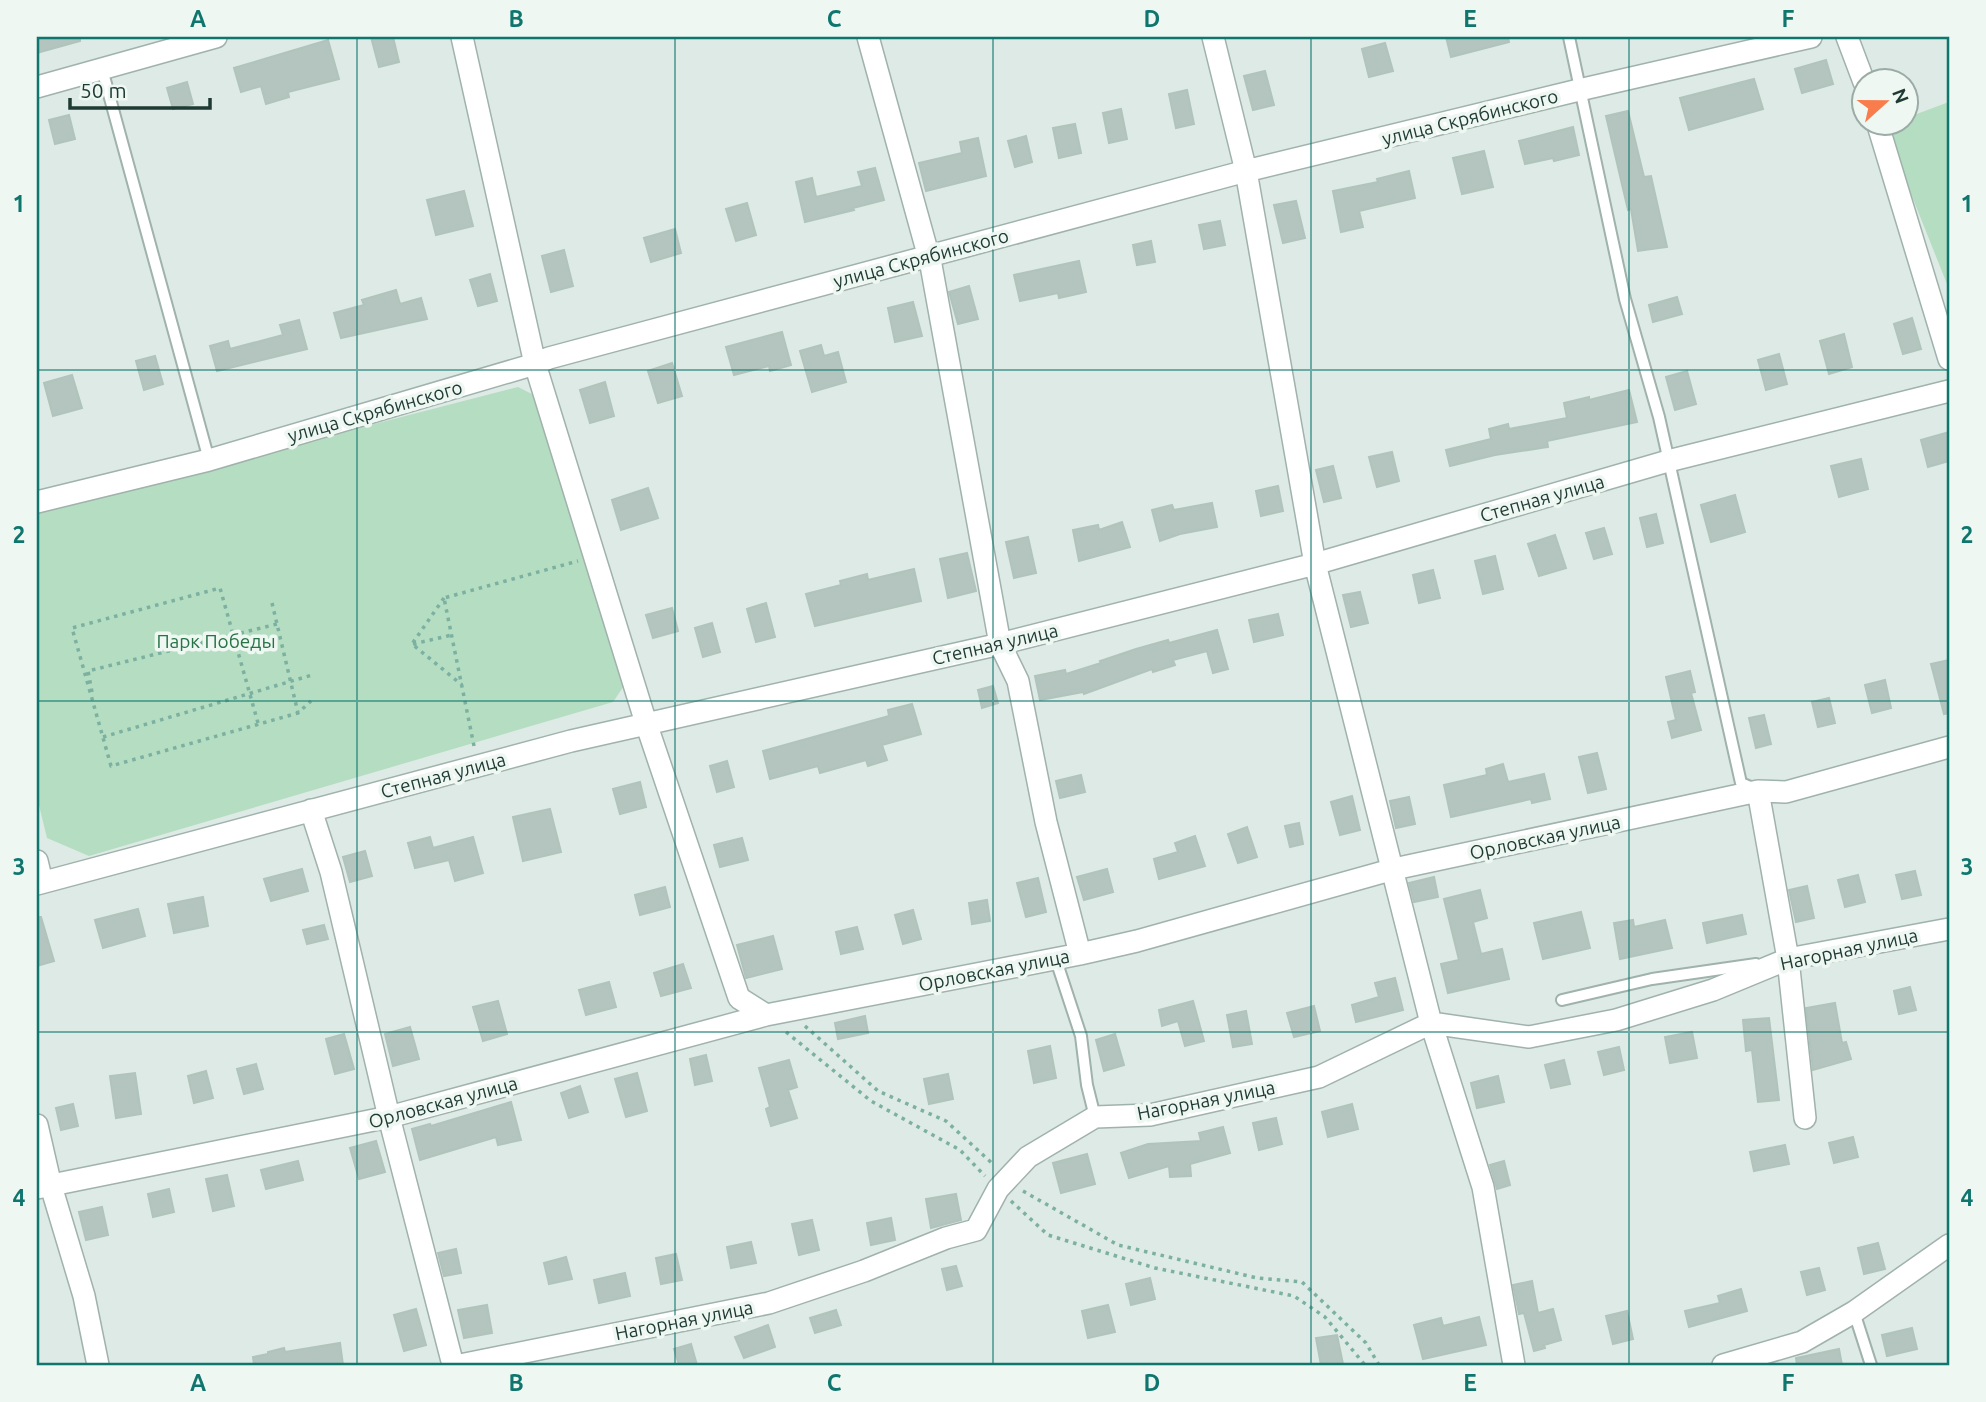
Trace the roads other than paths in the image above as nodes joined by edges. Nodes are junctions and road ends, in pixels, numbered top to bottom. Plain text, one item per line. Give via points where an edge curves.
1 (216, 37) edge
2 (461, 37) edge
3 (868, 37) edge
4 (1213, 37) edge
5 (1569, 37) edge
6 (1811, 37) edge
7 (1847, 37) edge
8 (1858, 66) edge
9 (102, 69) junction
10 (37, 87) edge
11 (1579, 90) junction
12 (1881, 136) edge
13 (1246, 171) junction
14 (928, 256) junction
15 (1949, 359) edge
16 (535, 364) junction
17 (1949, 391) edge
18 (209, 460) junction
19 (1668, 461) junction
20 (37, 502) edge
21 (1315, 564) junction
22 (1000, 644) junction
23 (646, 723) junction
24 (1949, 747) edge
25 (1758, 791) junction
26 (312, 810) junction
27 (37, 861) edge
28 (1394, 869) junction
29 (39, 883) edge
30 (1949, 929) edge
31 (1080, 954) junction
32 (1055, 957) junction
33 (1788, 959) junction
34 (1562, 1000) dead end
35 (766, 1015) junction
36 (1431, 1023) junction
37 (1095, 1117) junction
38 (389, 1118) junction
39 (1805, 1118) dead end
40 (37, 1125) edge
41 (44, 1187) edge
42 (1949, 1245) edge
43 (1854, 1312) junction
44 (98, 1365) edge
45 (453, 1365) edge
46 (460, 1365) edge
47 (1514, 1365) edge
48 (1723, 1365) edge
49 (1871, 1365) edge

1 - 9 street
2 - 16 street
3 - 14 street
4 - 13 street
5 - 11 lane
6 - 11 street, улица Скрябинского
7 - 8 street
9 - 10 street
9 - 18 lane
11 - 13 street, улица Скрябинского
11 - 19 lane via 1625,299
12 - 15 street
13 - 14 street, улица Скрябинского
13 - 21 street
14 - 16 street, улица Скрябинского
14 - 22 street
16 - 18 street, улица Скрябинского
16 - 23 street
17 - 19 street, Степная улица
18 - 20 street, улица Скрябинского
19 - 21 street, Степная улица
19 - 25 lane via 1741,783
21 - 22 street, Степная улица
21 - 28 street
22 - 23 street, Степная улица
22 - 31 street via 1018,681 1045,822
23 - 26 street, Степная улица
23 - 35 street via 738,998
24 - 25 street, Орловская улица via 1786,792
25 - 28 street, Орловская улица
25 - 33 street
26 - 29 street, Степная улица
26 - 38 street
27 - 29 street
28 - 31 street, Орловская улица
28 - 36 street
30 - 33 street, Нагорная улица
31 - 32 street, Орловская улица
32 - 35 street, Орловская улица
32 - 37 lane via 1081,1036
33 - 34 lane via 1652,979
33 - 36 street, Нагорная улица via 1713,990 1616,1020 1529,1037
33 - 39 street
35 - 38 street, Орловская улица
36 - 37 street, Нагорная улица via 1319,1077 1150,1115
36 - 47 street via 1483,1187
37 - 46 street, Нагорная улица via 1028,1157 1003,1184 976,1230 769,1303
38 - 41 street, Орловская улица
38 - 45 street
40 - 41 street
41 - 44 street via 84,1296
42 - 43 street
43 - 48 street via 1802,1342
43 - 49 lane

